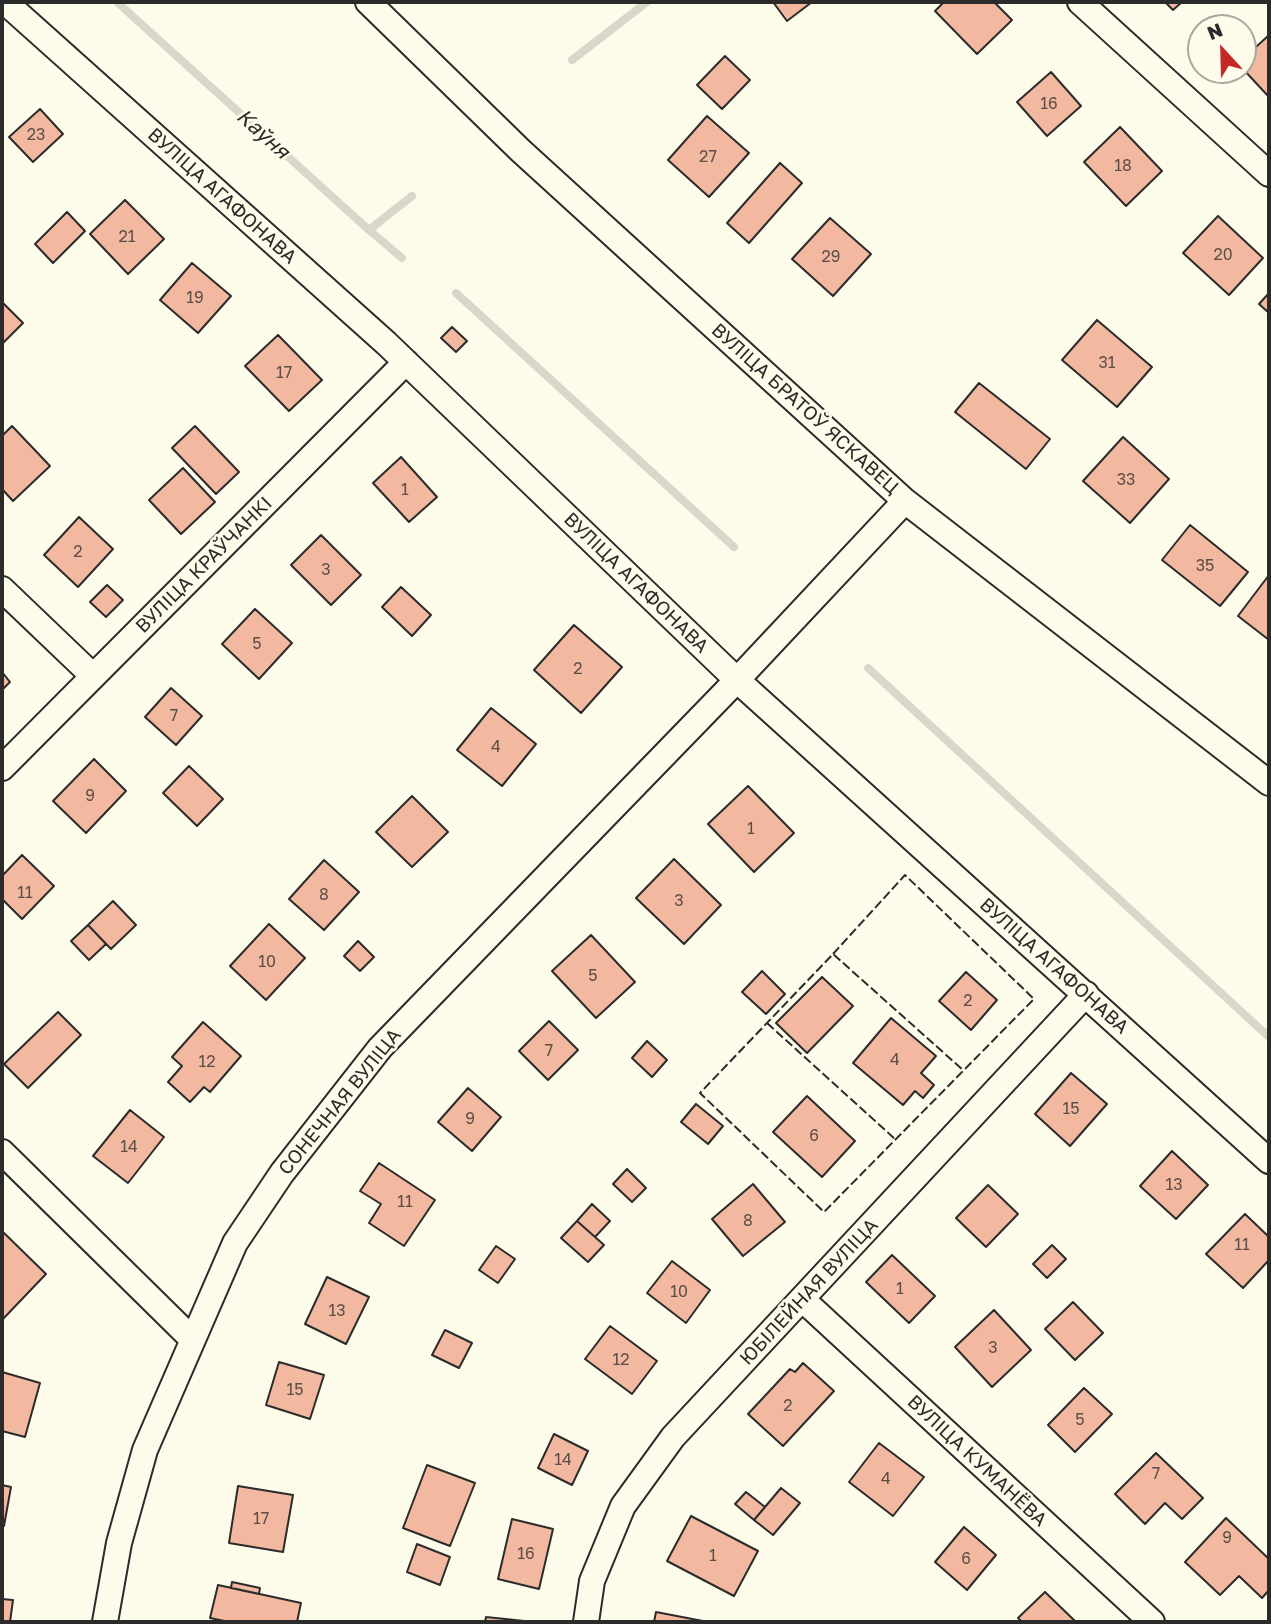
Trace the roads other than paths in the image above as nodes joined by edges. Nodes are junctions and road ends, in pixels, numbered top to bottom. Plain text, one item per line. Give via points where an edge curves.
1 (5, 2) edge
2 (368, 2) edge
3 (1080, 2) edge
4 (1269, 174) edge
5 (406, 362) junction
6 (905, 500) junction
7 (2, 589) edge
8 (93, 676) junction
9 (737, 680) junction
10 (2, 768) edge
11 (1269, 783) edge
12 (1086, 994) junction
13 (2, 1152) edge
14 (1269, 1161) edge
15 (802, 1300) junction
16 (192, 1339) junction
17 (105, 1622) edge
18 (586, 1622) edge
19 (1152, 1622) edge

1 - 5 street, ВУЛІЦА АГАФОНАВА
2 - 6 street, ВУЛІЦА БРАТОЎ ЯСКАВЕЦ via 521,151
3 - 4 street
5 - 8 street, ВУЛІЦА КРАЎЧАНКІ
5 - 9 street, ВУЛІЦА АГАФОНАВА
6 - 9 street, СОНЕЧНАЯ ВУЛІЦА
6 - 11 street, ВУЛІЦА БРАТОЎ ЯСКАВЕЦ
7 - 8 street
8 - 10 street, ВУЛІЦА КРАЎЧАНКІ
9 - 12 street, ВУЛІЦА АГАФОНАВА
9 - 16 street, СОНЕЧНАЯ ВУЛІЦА via 380,1048 282,1173 235,1243
12 - 14 street, ВУЛІЦА АГАФОНАВА
12 - 15 street, ЮБІЛЕЙНАЯ ВУЛІЦА
13 - 16 street
15 - 18 street, ЮБІЛЕЙНАЯ ВУЛІЦА via 673,1437 623,1506 592,1581
15 - 19 street, ВУЛІЦА КУМАНЁВА
16 - 17 street, СОНЕЧНАЯ ВУЛІЦА via 145,1450 119,1544

